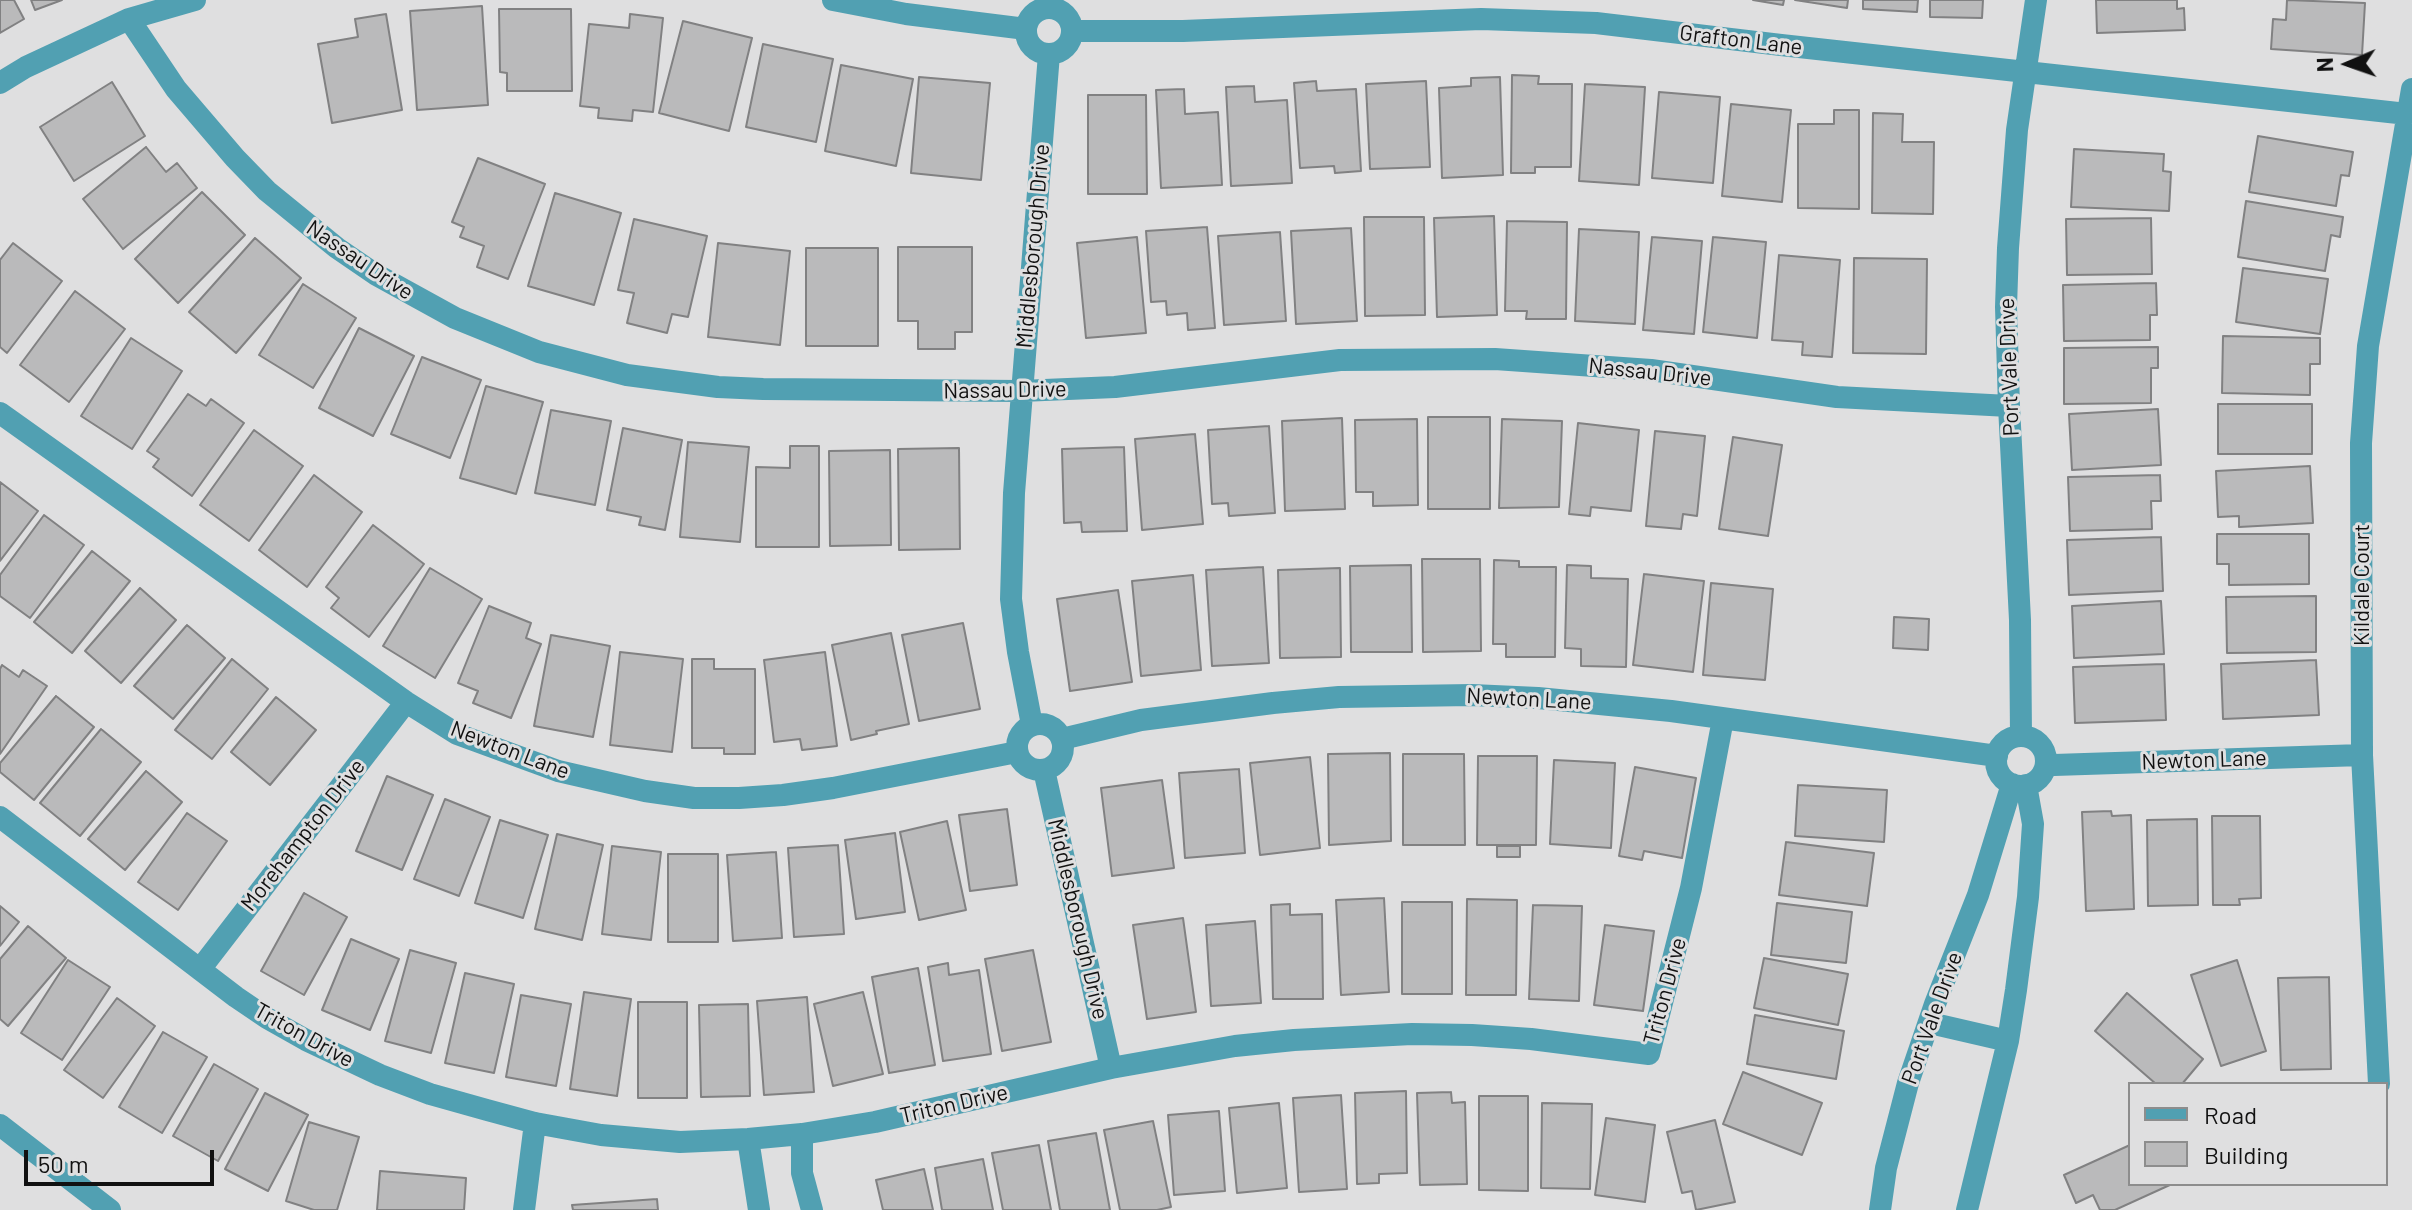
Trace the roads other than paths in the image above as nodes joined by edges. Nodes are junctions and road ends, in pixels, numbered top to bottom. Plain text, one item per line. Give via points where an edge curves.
1 (195, 0) edge
2 (833, 0) edge
3 (2036, 0) edge
4 (129, 19) junction
5 (1026, 29) junction
6 (1072, 31) junction
7 (1049, 54) junction
8 (2024, 71) junction
9 (0, 83) edge
10 (2412, 89) edge
11 (2407, 114) junction
12 (1021, 391) junction
13 (2009, 406) junction
14 (0, 413) edge
15 (406, 702) junction
16 (1723, 719) junction
17 (1032, 725) junction
18 (2021, 736) junction
19 (1062, 739) junction
20 (1017, 752) junction
21 (2362, 755) junction
22 (1997, 756) junction
23 (2046, 764) junction
24 (1044, 770) junction
25 (2019, 785) junction
26 (0, 817) edge
27 (201, 968) junction
28 (1930, 1023) junction
29 (2008, 1041) junction
30 (1111, 1068) junction
31 (2379, 1082) edge
32 (535, 1123) junction
33 (0, 1125) edge
34 (802, 1134) junction
35 (748, 1139) junction
36 (110, 1210) edge
37 (524, 1210) edge
38 (759, 1210) edge
39 (812, 1210) edge
40 (1880, 1210) edge
41 (1967, 1210) edge

1 - 4 street
2 - 5 street
3 - 8 street, Port Vale Drive
4 - 9 street
4 - 12 street, Nassau Drive via 204,124 301,221 375,274 496,336 613,372 672,383
5 - 6 street via 1034,13 1048,8 1062,12
5 - 7 street via 1031,46
6 - 7 street via 1067,46
6 - 8 street, Grafton Lane via 1539,20
7 - 12 street, Middlesborough Drive
8 - 11 street, Grafton Lane
8 - 13 street, Port Vale Drive via 2008,248
10 - 11 street, Kildale Court
11 - 21 street, Kildale Court via 2364,395
12 - 13 street, Nassau Drive via 1115,387 1340,360 1433,358 1573,363 1837,397
12 - 17 street, Middlesborough Drive via 1011,599
13 - 18 street, Port Vale Drive
14 - 15 street, Newton Lane
15 - 20 street, Newton Lane via 457,734 558,771 694,798 783,795
15 - 27 street, Morehampton Drive
16 - 19 street, Newton Lane via 1538,698 1379,696 1207,710
16 - 22 street, Newton Lane
16 - 30 street, Triton Drive via 1691,888 1649,1054 1531,1039 1412,1034 1235,1046
17 - 19 street via 1053,727
17 - 20 street via 1018,738
18 - 22 street via 2006,742
18 - 23 street via 2040,745
19 - 24 street via 1058,762
20 - 24 street via 1024,764
21 - 23 street, Newton Lane
21 - 31 street, Kildale Court
22 - 25 street via 2001,776
23 - 25 street via 2038,779
24 - 30 street, Middlesborough Drive
25 - 28 street, Port Vale Drive
25 - 29 street via 2033,824
26 - 27 street, Triton Drive
27 - 32 street, Triton Drive via 267,1018 336,1056 430,1094
28 - 29 street
28 - 40 street, Port Vale Drive via 1908,1083
29 - 41 street
30 - 34 street, Triton Drive
32 - 35 street, Triton Drive via 636,1139
32 - 37 street
33 - 36 street
34 - 35 street, Triton Drive
34 - 39 street via 802,1173
35 - 38 street

